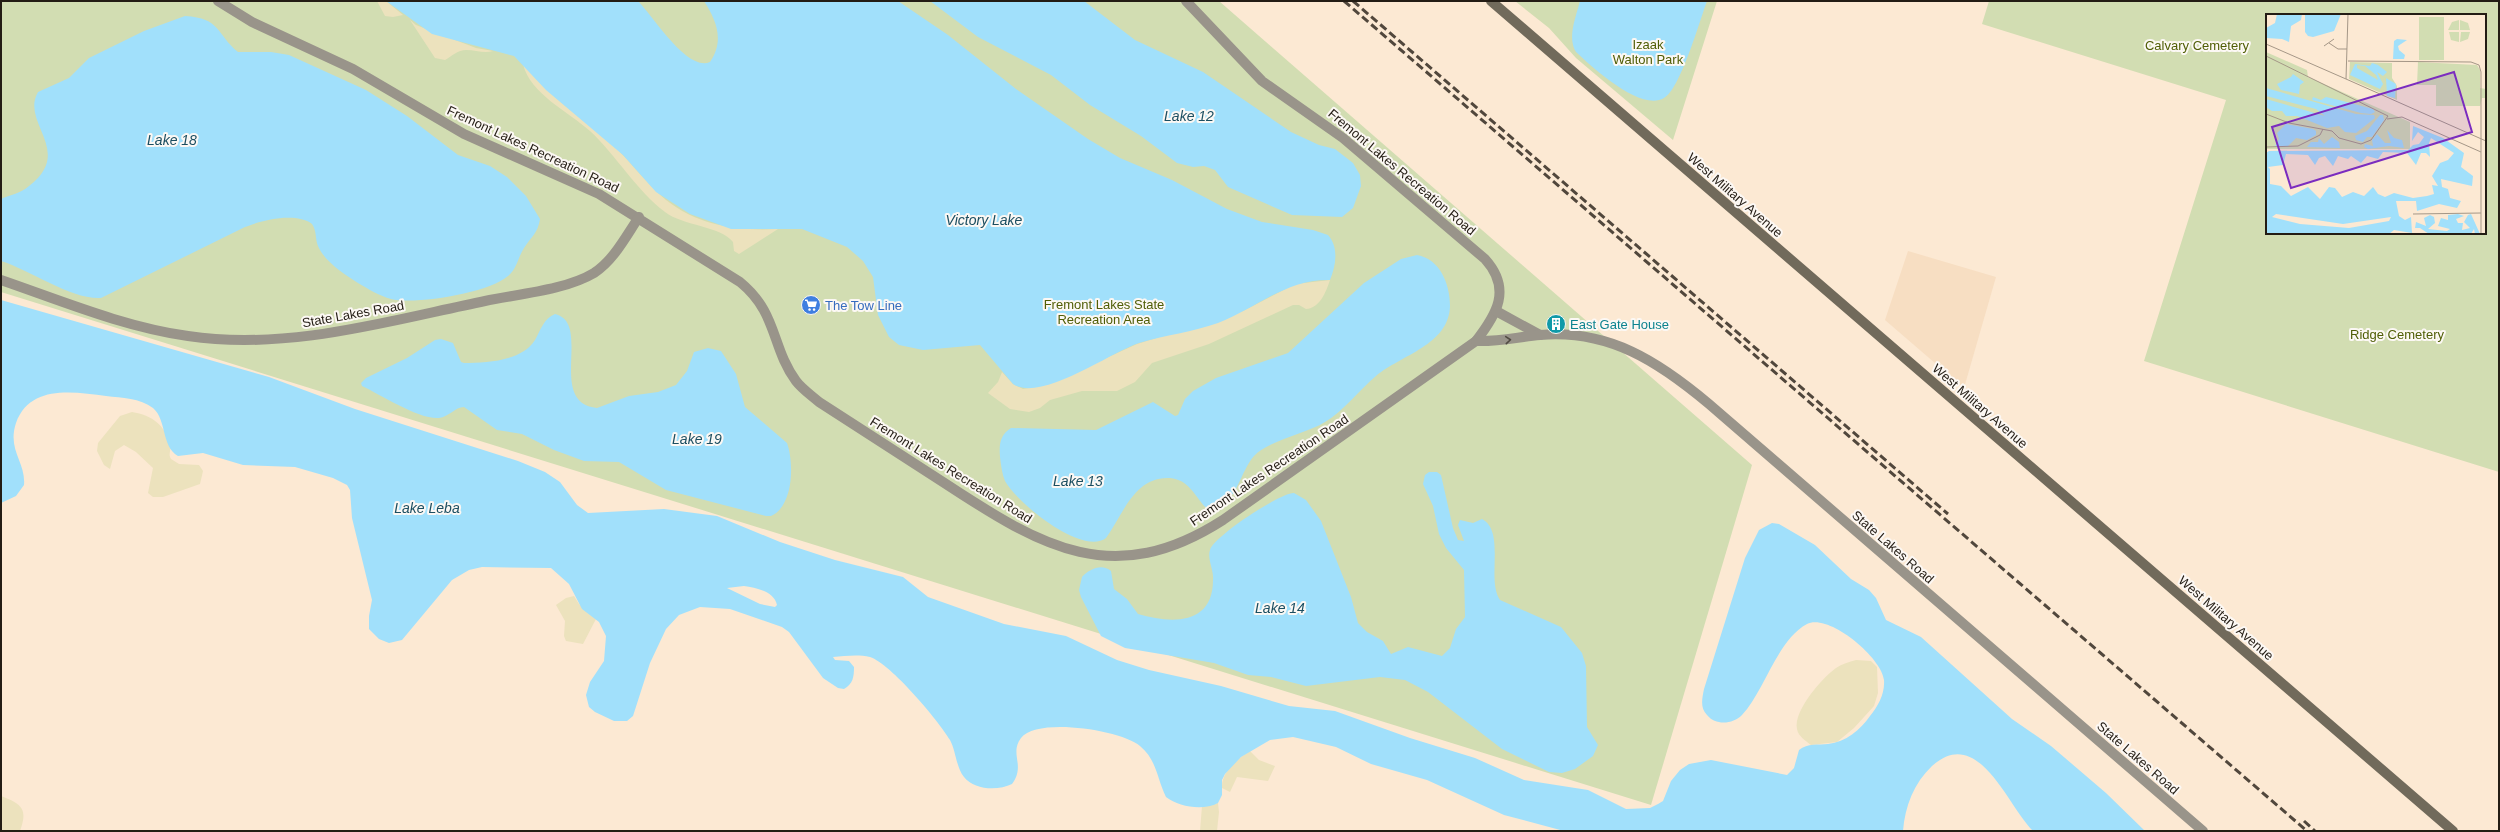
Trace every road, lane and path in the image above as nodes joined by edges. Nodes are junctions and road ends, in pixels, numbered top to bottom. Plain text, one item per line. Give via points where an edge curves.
1 (218, 1) edge
2 (1186, 1) edge
3 (1491, 1) edge
4 (639, 217) junction
5 (1, 280) edge
6 (1496, 311) junction
7 (1540, 335) junction
8 (1476, 341) junction
9 (2203, 831) edge
10 (2453, 831) edge

1 - 4 street, Fremont Lakes Recreation Road via 252,22 354,69 464,134 570,179
2 - 6 street, Fremont Lakes Recreation Road via 1262,81 1343,138 1485,259 1494,270 1499,286
3 - 10 main road, West Military Avenue
4 - 5 street, State Lakes Road via 608,261 587,276 526,293 311,336 229,339 176,335 125,322
4 - 8 street, Fremont Lakes Recreation Road via 740,282 754,294 770,319 792,375 802,388 819,402 1006,523 1051,544 1089,554 1110,556 1145,553 1178,545 1198,536
6 - 7 street, State Lakes Road
6 - 8 street, Fremont Lakes Recreation Road
8 -> 7 street, State Lakes Road
7 - 9 street, State Lakes Road via 1610,343 1639,354 1671,374

